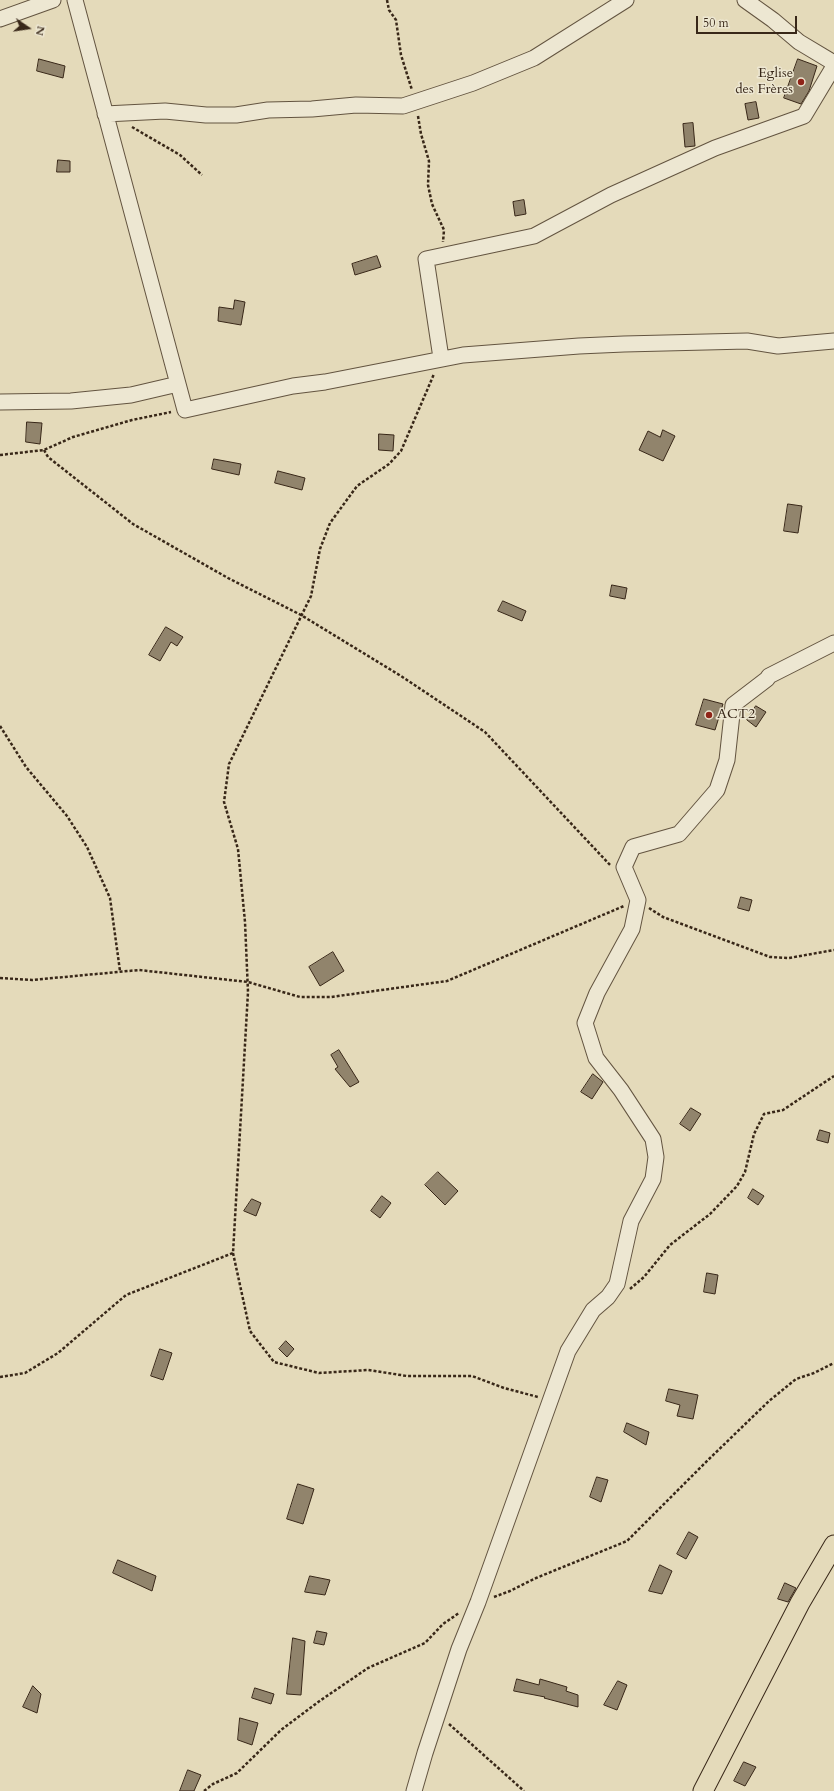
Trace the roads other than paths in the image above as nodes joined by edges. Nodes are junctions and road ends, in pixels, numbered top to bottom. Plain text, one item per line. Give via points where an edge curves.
1 (54, 0) edge
2 (75, 0) edge
3 (626, 0) edge
4 (745, 0) edge
5 (0, 19) edge
6 (834, 62) edge
7 (834, 66) edge
8 (105, 114) junction
9 (834, 341) edge
10 (440, 358) junction
11 (178, 384) junction
12 (0, 402) edge
13 (834, 643) edge
14 (834, 1545) edge
15 (414, 1791) edge
16 (703, 1791) edge

1 - 5 street
2 - 8 street
3 - 8 street via 534,58 473,83 403,106 356,105 268,110 236,115 165,111
4 - 6 street via 799,42
7 - 10 street via 804,116 715,148 611,195 534,236 426,259
8 - 11 street
9 - 10 street via 778,346 747,341 579,346
10 - 11 street via 185,410
11 - 12 street via 131,395 72,401
13 - 15 street via 769,676 733,706 727,760 717,790 679,834 633,847 624,867 638,900 632,929 597,994 585,1023 596,1058 621,1090 653,1139 656,1157 653,1179 631,1221 617,1284 608,1297 593,1310 568,1351 459,1649
14 - 16 main road via 800,1604

